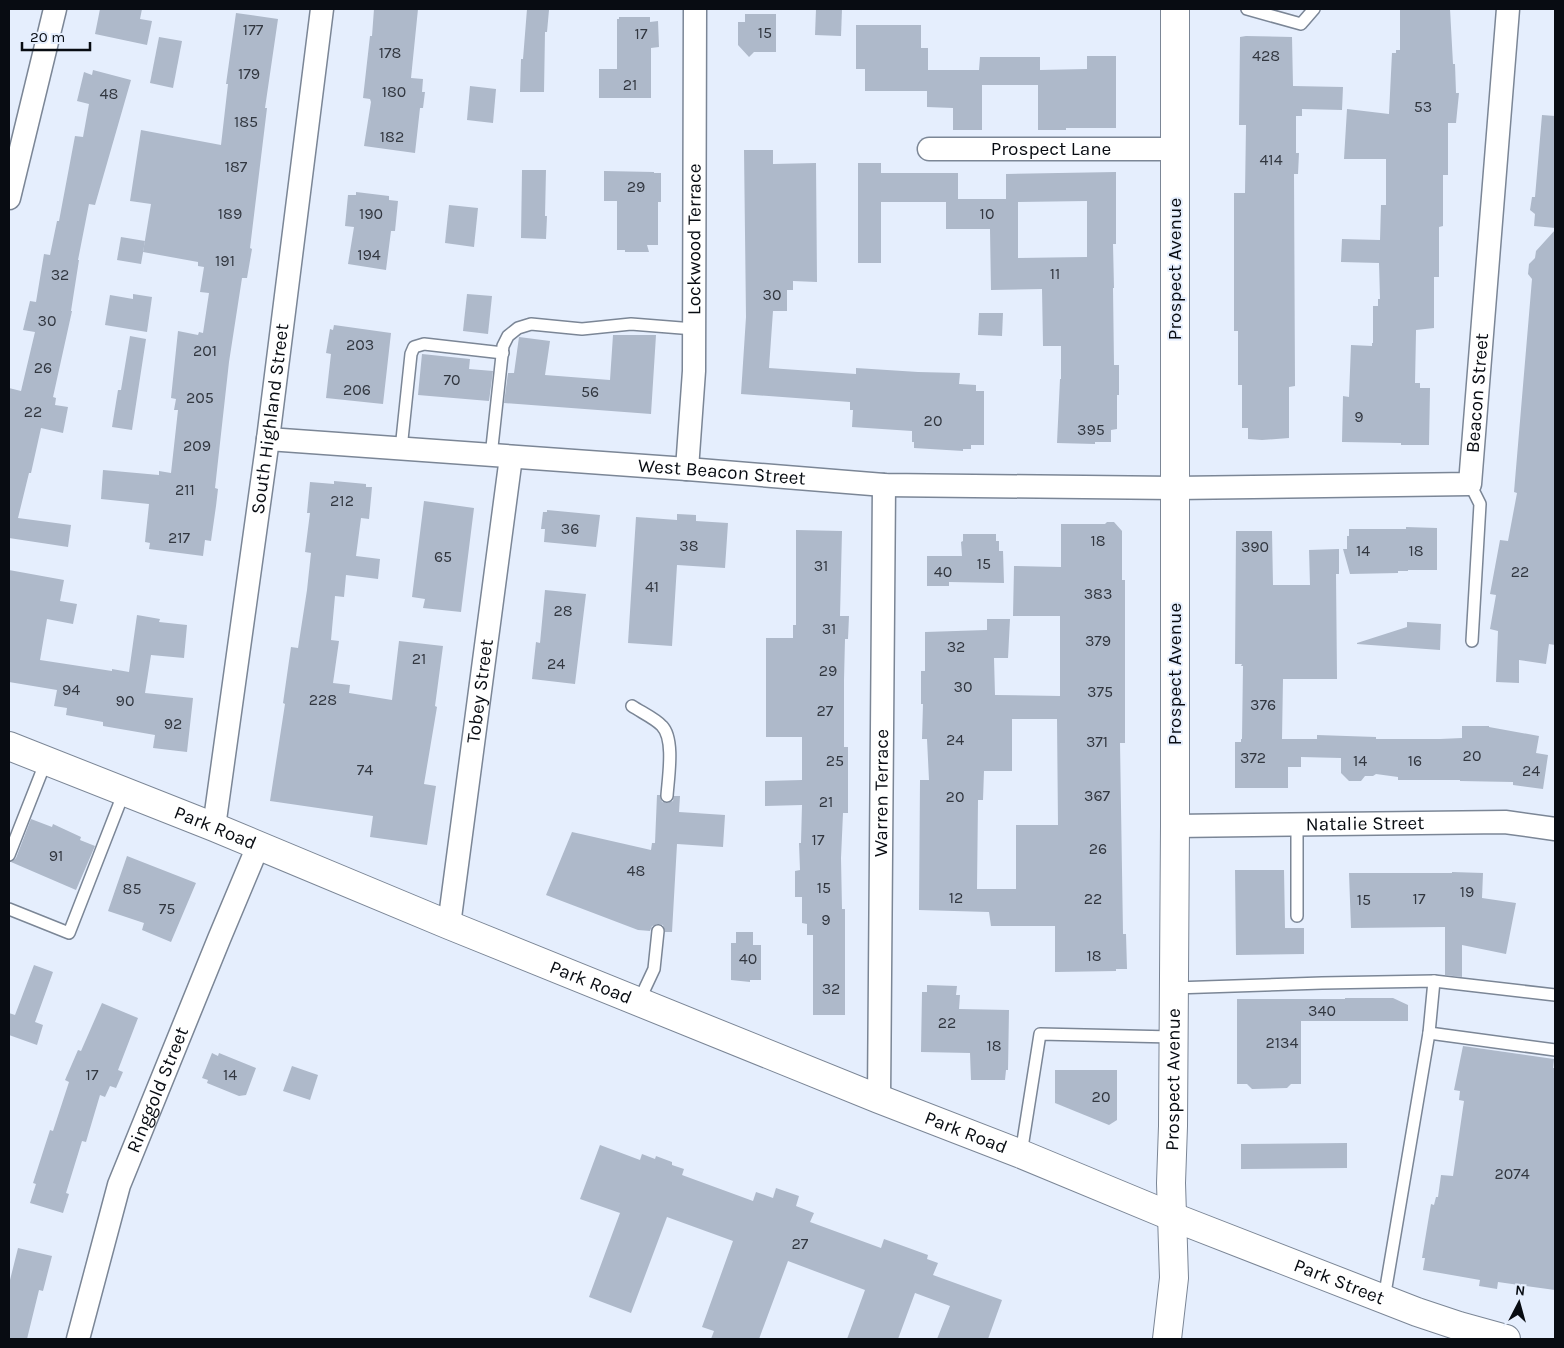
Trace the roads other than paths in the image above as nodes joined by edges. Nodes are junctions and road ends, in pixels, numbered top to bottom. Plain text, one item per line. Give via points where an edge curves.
1 (55, 9) edge
2 (322, 9) edge
3 (695, 9) edge
4 (1176, 9) edge
5 (1250, 9) edge
6 (1314, 9) edge
7 (1508, 9) edge
8 (929, 149) dead end
9 (1176, 149) junction
10 (9, 198) edge
11 (694, 329) junction
12 (502, 353) junction
13 (268, 440) junction
14 (401, 449) junction
15 (501, 456) junction
16 (687, 469) junction
17 (1470, 484) junction
18 (884, 486) junction
19 (1175, 488) junction
20 (1472, 641) dead end
21 (632, 706) dead end
22 (9, 746) edge
23 (46, 761) junction
24 (124, 792) junction
25 (667, 796) dead end
26 (1297, 824) junction
27 (1175, 826) junction
28 (214, 827) junction
29 (1555, 829) edge
30 (258, 846) junction
31 (9, 855) edge
32 (9, 909) edge
33 (1296, 916) dead end
34 (449, 925) junction
35 (658, 932) dead end
36 (1434, 981) junction
37 (1174, 988) junction
38 (1555, 995) edge
39 (639, 1001) junction
40 (1428, 1033) junction
41 (1173, 1037) junction
42 (1555, 1050) edge
43 (879, 1099) junction
44 (1021, 1154) junction
45 (1173, 1217) junction
46 (1384, 1300) junction
47 (78, 1339) edge
48 (1167, 1339) edge
49 (1506, 1339) edge

1 - 10 street
2 - 13 street, South Highland Street
3 - 11 street, Lockwood Terrace
4 - 9 main road, Prospect Avenue
5 - 6 lane via 1301,24
7 - 17 street, Beacon Street
8 - 9 street, Prospect Lane
9 - 19 main road, Prospect Avenue
11 - 12 lane via 631,324 582,330 532,324 518,328 508,336
11 - 16 street, Lockwood Terrace
12 - 14 lane via 424,344 414,347
12 - 15 lane
13 - 14 street, West Beacon Street
13 - 28 street, South Highland Street
14 - 15 street, West Beacon Street
15 - 16 street, West Beacon Street
15 - 34 street, Tobey Street
16 - 18 street, West Beacon Street
17 - 19 street
17 - 20 lane via 1480,504
18 - 19 street, West Beacon Street
18 - 43 street, Warren Terrace
19 - 27 main road, Prospect Avenue
21 - 25 lane via 663,726 670,751
22 - 23 main road, Park Road
23 - 24 main road, Park Road
23 - 31 lane
24 - 28 main road, Park Road
24 - 32 lane via 69,934
26 - 27 street, Natalie Street
26 - 29 street, Natalie Street via 1505,822
26 - 33 lane
27 - 37 main road, Prospect Avenue
28 - 30 main road, Park Road
30 - 34 main road, Park Road
30 - 47 street, Ringgold Street via 119,1185
34 - 39 main road, Park Road
35 - 39 lane via 654,969
36 - 37 lane
36 - 38 lane
36 - 40 lane
37 - 41 main road, Prospect Avenue
39 - 43 main road, Park Road
40 - 42 lane
40 - 46 lane
41 - 44 lane via 1040,1034
41 - 45 main road, Prospect Avenue
43 - 44 main road, Park Road
44 - 45 main road, Park Road
45 - 46 main road, Park Street
45 - 48 main road, Prospect Avenue via 1174,1278
46 - 49 main road, Park Street via 1450,1324

